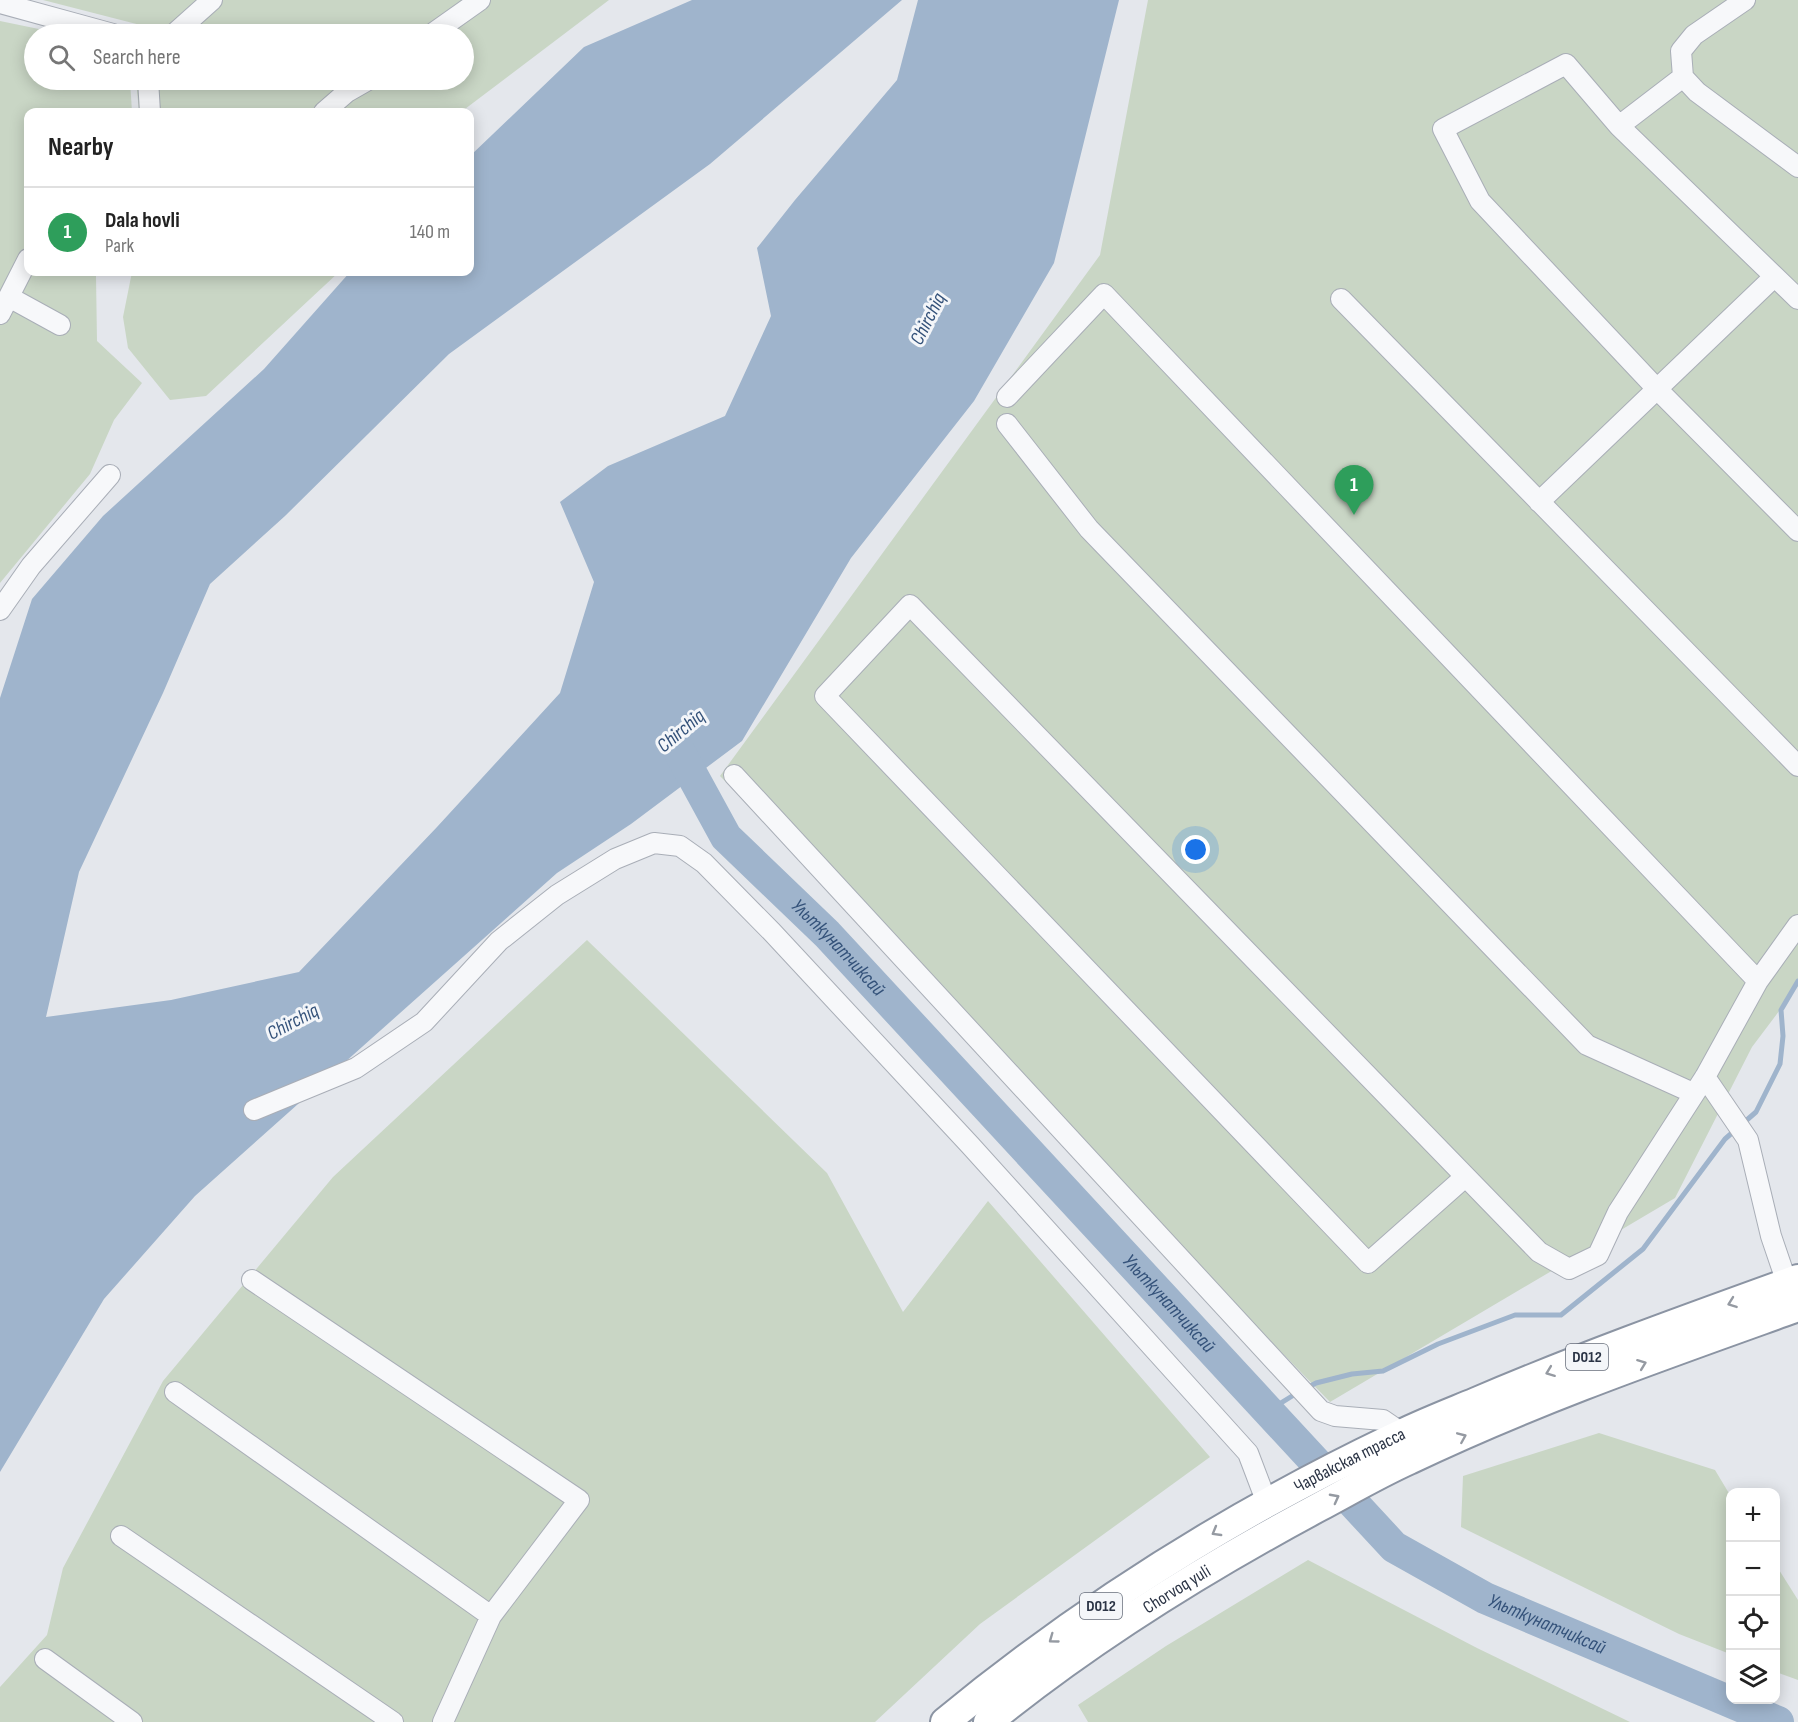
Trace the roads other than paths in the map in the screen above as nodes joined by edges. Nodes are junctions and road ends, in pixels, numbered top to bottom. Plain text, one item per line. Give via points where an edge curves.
1 (212, 0) edge
2 (480, 0) edge
3 (1745, 0) edge
4 (0, 3) edge
5 (77, 24) edge
6 (185, 24) edge
7 (446, 24) edge
8 (1683, 77) junction
9 (149, 90) edge
10 (350, 90) edge
11 (150, 108) edge
12 (329, 108) edge
13 (1619, 126) junction
14 (1798, 166) edge
15 (24, 265) edge
16 (1774, 277) junction
17 (5, 296) edge
18 (1341, 299) dead end
19 (1798, 299) edge
20 (60, 325) dead end
21 (1657, 389) junction
22 (1007, 397) dead end
23 (1007, 424) dead end
24 (110, 475) dead end
25 (1539, 502) junction
26 (1798, 531) edge
27 (0, 610) edge
28 (1798, 766) edge
29 (734, 775) dead end
30 (1798, 925) edge
31 (1758, 981) junction
32 (1705, 1077) junction
33 (1693, 1093) junction
34 (254, 1110) dead end
35 (1465, 1176) junction
36 (252, 1280) dead end
37 (1794, 1290) edge
38 (175, 1392) dead end
39 (1400, 1444) junction
40 (1267, 1503) junction
41 (1284, 1526) joint
42 (121, 1536) dead end
43 (491, 1616) junction
44 (45, 1659) dead end
45 (132, 1722) edge
46 (393, 1722) edge
47 (443, 1722) edge
48 (945, 1722) edge
49 (988, 1722) edge

1 - 6 street
2 - 7 street
3 - 8 street via 1694,35 1681,51
4 - 5 street
8 - 13 street
8 - 14 street via 1697,92
9 - 11 street
10 - 12 street
13 - 16 street
13 - 21 street via 1566,64 1443,129 1480,201
15 - 17 street
16 - 19 street
16 - 21 street
17 - 20 street
18 - 25 street
21 - 25 street
21 - 26 street
22 - 31 street via 1104,294
23 - 33 street via 1089,529 1587,1045
24 - 27 street via 31,566
25 - 28 street
29 - 39 street via 1321,1411 1383,1420
30 - 31 street
31 - 32 street
32 - 33 street
32 - 37 street via 1748,1140 1772,1236
33 - 35 street via 1618,1212 1598,1255 1569,1269 1539,1252
34 - 40 street via 356,1068 424,1022 499,941 556,896 615,860 654,843 680,846 704,863 788,949 1248,1453
35 - 35 street via 1368,1263 825,696 910,605
36 - 43 street via 579,1500
37 - 39 highway, Чарвакская трасса / D012 via 1529,1408
38 - 43 street
39 - 40 highway, Чарвакская трасса / D012
41 -> 39 highway, Чарвакская трасса / D012
40 -> 48 highway, Чарвакская трасса / D012 via 1138,1580 1019,1663
41 - 49 highway, Chorvoq yuli / D012 via 1151,1604
42 - 46 street
43 - 47 street
44 - 45 street

